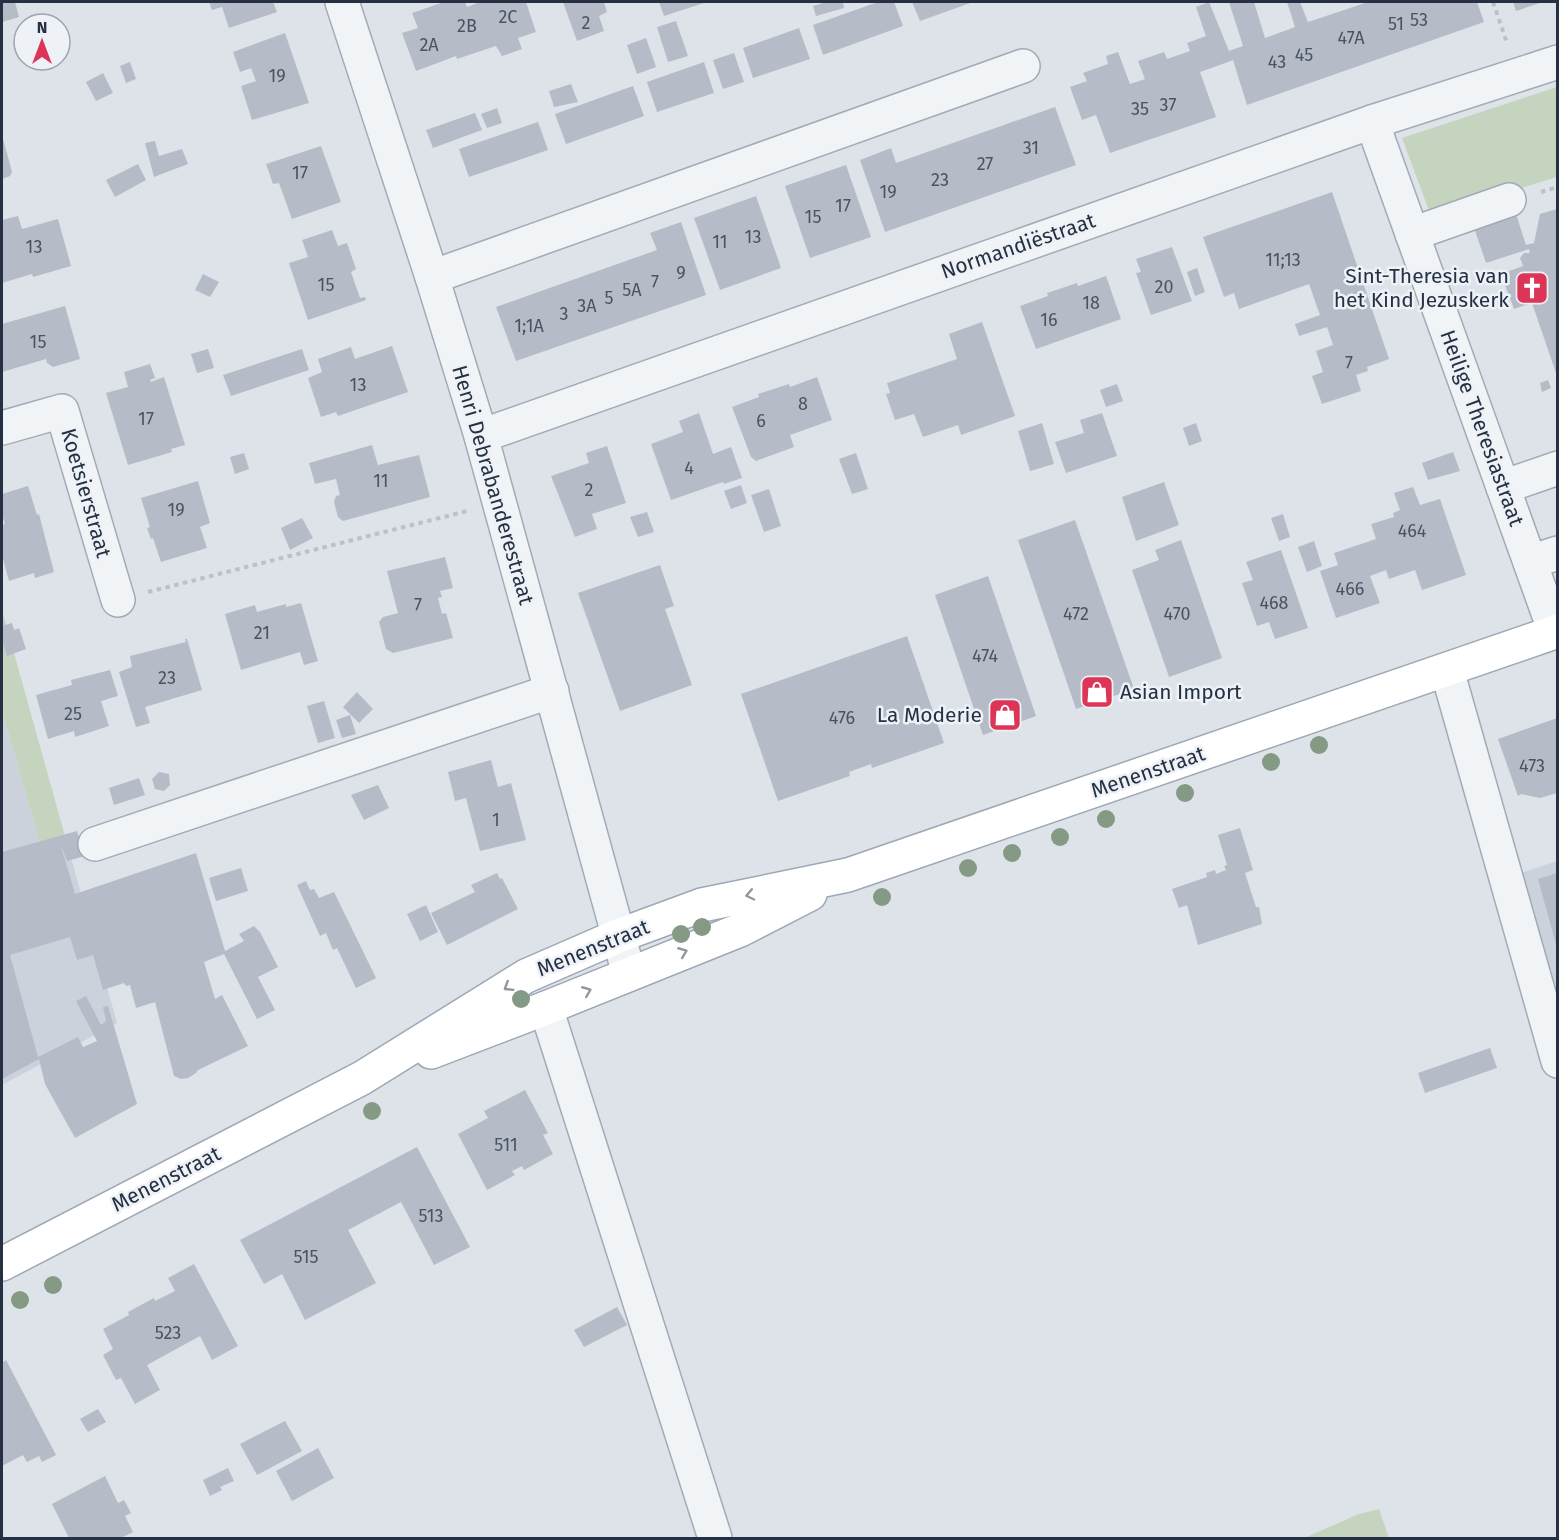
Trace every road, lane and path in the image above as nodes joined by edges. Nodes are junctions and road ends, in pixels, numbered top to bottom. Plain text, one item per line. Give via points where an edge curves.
1 (342, 2) edge
2 (1493, 2) edge
3 (1557, 62) edge
4 (1023, 66) dead end
5 (1518, 76) junction
6 (1372, 122) junction
7 (1509, 200) dead end
8 (1412, 234) junction
9 (432, 277) junction
10 (2, 428) edge
11 (481, 436) junction
12 (1557, 470) edge
13 (1503, 486) junction
14 (499, 502) junction
15 (1544, 558) edge
16 (118, 600) joint
17 (1556, 632) edge
18 (1447, 670) junction
19 (552, 691) junction
20 (95, 844) dead end
21 (848, 875) junction
22 (618, 936) junction
23 (629, 974) junction
24 (546, 1008) junction
25 (1557, 1061) edge
26 (362, 1078) junction
27 (2, 1264) edge
28 (715, 1539) edge

1 - 9 street, Henri Debrabanderestraat
2 - 5 path
3 - 5 street, Normandiëstraat
4 - 9 street
5 - 6 street, Normandiëstraat
6 - 8 street, Heilige Theresiastraat
6 - 11 street, Normandiëstraat
7 - 8 street
8 - 13 street, Heilige Theresiastraat
9 - 11 street, Henri Debrabanderestraat
10 - 16 street, Koetsierstraat via 62,411
11 - 14 street, Henri Debrabanderestraat
12 - 13 street
13 - 15 street, Heilige Theresiastraat
14 - 16 path
14 - 19 street, Henri Debrabanderestraat
15 - 17 street, Heilige Theresiastraat
17 - 18 main road, Menenstraat
18 - 21 main road, Menenstraat
18 - 25 street
19 - 20 street
19 - 22 street, Henri Debrabanderestraat
21 -> 22 main road, Menenstraat via 702,905
23 -> 21 main road, Menenstraat via 740,930
22 - 23 street, Henri Debrabanderestraat
22 -> 26 main road, Menenstraat via 526,976
24 -> 23 main road, Menenstraat
24 - 26 main road, Menenstraat
24 - 28 street
26 - 27 main road, Menenstraat

